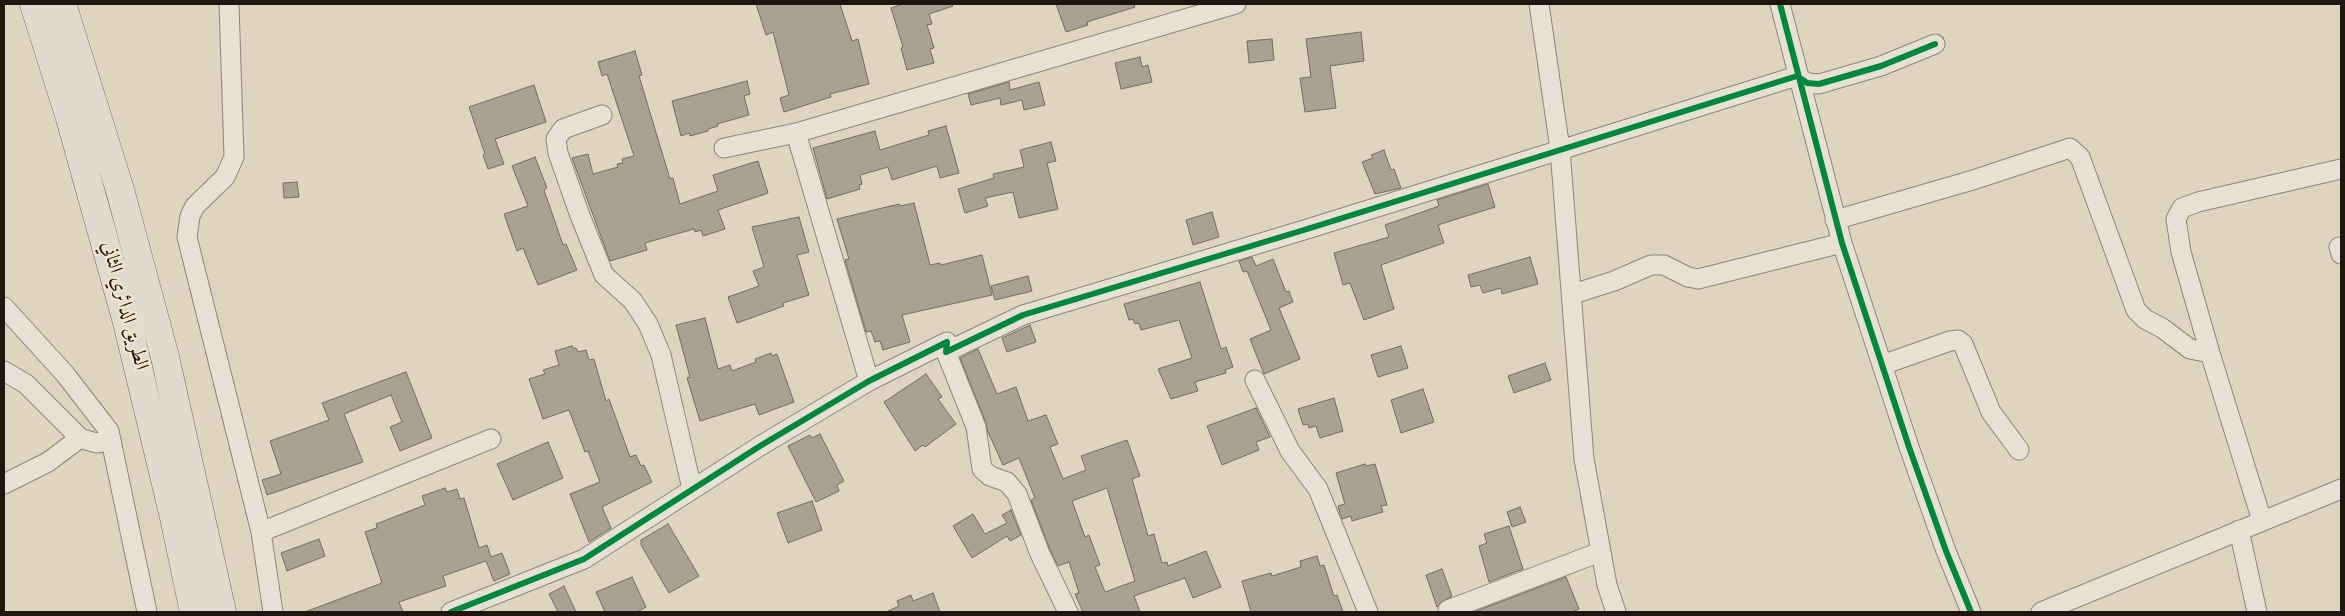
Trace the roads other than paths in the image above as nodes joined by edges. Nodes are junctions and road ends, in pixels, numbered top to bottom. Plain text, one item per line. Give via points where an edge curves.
1 (34, 4) edge
2 (62, 4) edge
3 (229, 4) edge
4 (1236, 4) edge
5 (1539, 4) edge
6 (1780, 4) edge
7 (1191, 10) edge
8 (1935, 44) dead end
9 (1797, 76) junction
10 (602, 114) dead end
11 (796, 133) junction
12 (724, 148) dead end
13 (1560, 149) junction
14 (2341, 168) edge
15 (1835, 220) junction
16 (1842, 243) junction
17 (1573, 294) junction
18 (4, 307) edge
19 (946, 352) junction
20 (2210, 353) junction
21 (1882, 366) junction
22 (4, 371) edge
23 (1255, 380) dead end
24 (869, 381) junction
25 (80, 438) junction
26 (491, 439) dead end
27 (111, 441) junction
28 (2019, 450) dead end
29 (4, 484) edge
30 (692, 489) junction
31 (2341, 489) edge
32 (2262, 521) junction
33 (2239, 530) junction
34 (261, 532) junction
35 (1600, 552) junction
36 (1448, 610) dead end
37 (147, 612) edge
38 (194, 612) edge
39 (222, 612) edge
40 (273, 612) edge
41 (451, 612) edge
42 (1068, 612) edge
43 (1368, 612) edge
44 (1616, 612) edge
45 (1971, 612) edge
46 (2041, 612) edge
47 (2257, 612) edge

1 - 38 highway, الطريق الدائري الثاني via 70,118 127,322
2 - 39 highway, الطريق الدائري الثاني via 117,181 165,357
3 - 34 street via 234,157 225,177 195,206 187,237
4 - 7 street
5 - 13 street
6 - 9 street
7 - 11 street
8 - 9 street via 1881,66 1820,84 1807,83
9 - 13 street
9 - 15 street
10 - 30 street via 563,129 556,139 558,153 604,275 633,301 648,324 661,355
11 - 12 street
11 - 24 street
13 - 17 street
13 - 19 street via 1023,315
14 - 20 street via 2182,208 2176,218 2177,233
15 - 16 street
15 - 20 street via 2070,148 2080,157 2136,310 2190,349
16 - 17 street via 1698,279 1664,265 1651,264 1614,281
16 - 21 street
17 - 35 street via 1584,460
18 - 27 street via 80,393 109,431
19 - 24 street via 947,342
19 - 42 street via 976,427 982,469 990,476 1007,482 1018,494 1040,554
20 - 32 street
21 - 28 street via 1958,340 1963,344 1991,412
21 - 45 street via 1946,551
22 - 25 street via 26,384
23 - 43 street via 1290,451 1318,489
24 - 30 street
25 - 27 street via 96,443
25 - 29 street via 48,462
26 - 34 street
27 - 37 street
30 - 41 street via 584,559
31 - 32 street
32 - 33 street
33 - 46 street
33 - 47 street
34 - 40 street
35 - 36 street
35 - 44 street

